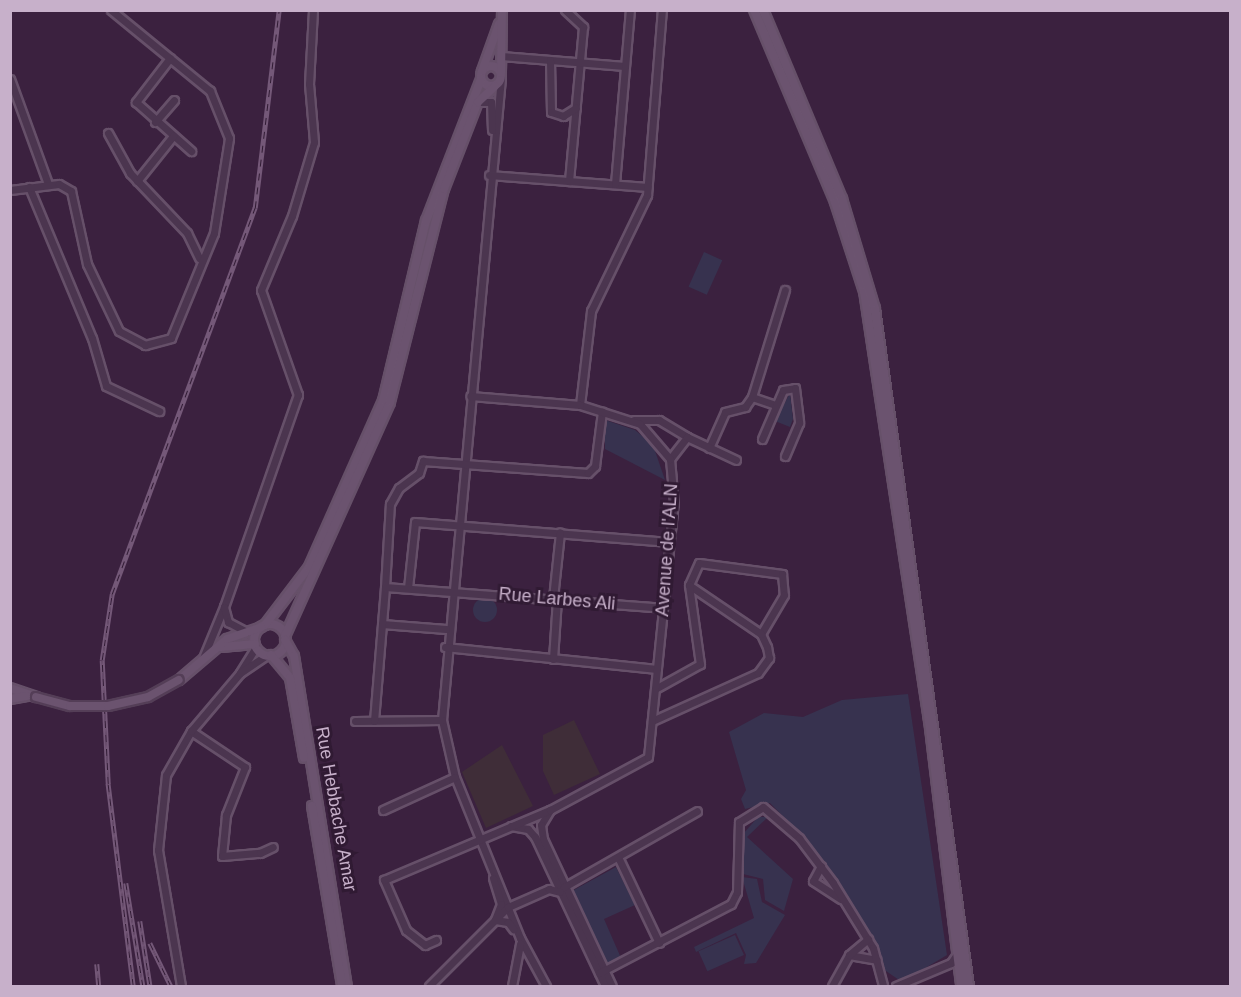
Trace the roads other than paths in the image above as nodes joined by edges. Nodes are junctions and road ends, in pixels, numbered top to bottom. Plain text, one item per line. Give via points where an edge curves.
1 (111, 10) edge
2 (313, 10) edge
3 (565, 10) edge
4 (623, 10) edge
5 (662, 10) edge
6 (754, 10) edge
7 (763, 10) edge
8 (502, 13) edge
9 (629, 14) edge
10 (501, 56) junction
11 (170, 58) junction
12 (550, 60) junction
13 (580, 62) junction
14 (625, 66) junction
15 (501, 77) junction
16 (481, 78) junction
17 (10, 79) edge
18 (491, 89) junction
19 (174, 100) dead end
20 (478, 102) junction
21 (491, 102) junction
22 (576, 108) junction
23 (155, 122) junction
24 (108, 133) dead end
25 (173, 136) junction
26 (191, 151) dead end
27 (491, 151) junction
28 (489, 175) junction
29 (569, 181) junction
30 (137, 182) junction
31 (48, 184) junction
32 (615, 184) junction
33 (30, 187) junction
34 (648, 187) junction
35 (10, 190) edge
36 (199, 258) junction
37 (785, 290) dead end
38 (470, 396) junction
39 (752, 397) junction
40 (580, 405) junction
41 (775, 405) junction
42 (159, 411) dead end
43 (602, 411) junction
44 (632, 420) junction
45 (687, 437) junction
46 (762, 439) dead end
47 (709, 448) junction
48 (785, 456) dead end
49 (670, 459) junction
50 (736, 460) dead end
51 (464, 463) junction
52 (457, 522) junction
53 (560, 532) junction
54 (669, 542) junction
55 (689, 585) junction
56 (385, 587) junction
57 (408, 588) junction
58 (451, 590) junction
59 (555, 599) junction
60 (296, 605) junction
61 (224, 607) junction
62 (662, 608) junction
63 (382, 624) junction
64 (263, 626) junction
65 (446, 629) junction
66 (247, 632) junction
67 (761, 634) junction
68 (285, 638) junction
69 (255, 645) junction
70 (445, 647) junction
71 (215, 648) junction
72 (269, 655) junction
73 (294, 656) junction
74 (203, 658) junction
75 (553, 659) junction
76 (657, 669) junction
77 (240, 673) junction
78 (10, 688) edge
79 (654, 689) junction
80 (36, 697) junction
81 (10, 699) edge
82 (442, 720) junction
83 (355, 721) dead end
84 (374, 721) junction
85 (652, 721) junction
86 (191, 731) junction
87 (455, 777) junction
88 (383, 810) dead end
89 (550, 810) junction
90 (697, 810) dead end
91 (532, 817) junction
92 (541, 825) junction
93 (506, 826) junction
94 (528, 829) junction
95 (480, 837) junction
96 (273, 847) dead end
97 (619, 859) junction
98 (821, 866) junction
99 (493, 872) junction
100 (562, 889) junction
101 (501, 890) junction
102 (844, 902) junction
103 (516, 903) junction
104 (504, 907) junction
105 (495, 920) junction
106 (508, 922) junction
107 (520, 938) junction
108 (868, 939) junction
109 (436, 940) dead end
110 (659, 943) junction
111 (849, 955) junction
112 (877, 960) junction
113 (955, 965) junction
114 (602, 972) junction
115 (181, 987) edge
116 (342, 987) edge
117 (347, 987) edge
118 (429, 987) edge
119 (512, 987) edge
120 (546, 987) edge
121 (605, 987) edge
122 (612, 987) edge
123 (832, 987) edge
124 (883, 987) edge
125 (896, 987) edge
126 (961, 987) edge
127 (969, 987) edge

1 - 11 street
2 - 61 street via 309,84 314,142 292,216 261,290 298,395
3 - 13 street via 583,27
4 - 9 street
5 - 34 street
6 - 113 main road via 835,202 864,291 922,674 957,954
7 - 127 main road via 842,199 875,309
8 - 10 main road
8 - 16 main road
9 - 14 street
10 - 12 street
10 - 15 main road
11 - 23 street via 136,102
11 - 36 street via 217,100 229,138 214,233
12 - 13 street
12 - 22 street via 551,112 563,116
13 - 14 street
13 - 22 street
14 - 32 street
15 - 16 main road via 492,66
15 - 18 main road
15 - 27 street
16 - 18 main road
16 - 64 main road via 426,221 383,401 309,567
17 - 31 street
18 - 20 main road
18 - 21 street
19 - 23 street
20 - 21 street
20 - 60 main road via 430,235 390,402
21 - 27 street
22 - 29 street
23 - 25 street
24 - 30 street
25 - 26 street
25 - 30 street
27 - 28 street
28 - 29 street
28 - 38 street
29 - 32 street
30 - 36 street via 187,233
31 - 33 street
31 - 36 street via 65,186 73,195 87,264 114,321 130,340 155,345 171,338
32 - 34 street
33 - 35 street
33 - 42 street via 92,338 106,386
34 - 40 street via 591,311
37 - 39 street
38 - 40 street, Avenue de l'ALN
38 - 51 street
39 - 41 street
39 - 47 street via 745,407 725,412
40 - 43 street, Avenue de l'ALN
41 - 46 street
41 - 48 street via 785,387 795,388 799,423
43 - 44 street, Avenue de l'ALN
43 - 51 street via 595,466 588,473
44 - 45 street via 658,420
44 - 49 street, Avenue de l'ALN via 652,434
45 - 47 street
45 - 49 street
47 - 50 street
49 - 54 street, Avenue de l'ALN
51 - 52 street
51 - 56 street via 425,459 419,473 393,496
52 - 53 street
52 - 57 street via 414,524
52 - 58 street
53 - 54 street
53 - 59 street
54 - 62 street, Avenue de l'ALN
55 - 67 street
55 - 67 street via 699,563 782,574 784,595
55 - 79 street via 700,664
56 - 57 street, Rue Larbes Ali
56 - 63 street
57 - 58 street, Rue Larbes Ali
58 - 59 street, Rue Larbes Ali
58 - 65 street
59 - 62 street, Rue Larbes Ali
59 - 75 street
60 - 68 main road
60 - 73 main road
61 - 66 street via 231,626
61 - 74 street
62 - 76 street, Avenue de l'ALN
63 - 65 street
63 - 84 street
64 - 66 main road
64 - 68 main road via 278,626
64 - 69 main road
65 - 70 street
66 - 71 main road
67 - 85 street via 768,658 758,673
68 - 72 main road
68 - 73 main road, Rue Hebbache Amar
69 - 71 main road
69 - 72 main road, Rue Hebbache Amar
69 - 77 street
70 - 75 street
70 - 82 street
71 - 74 main road
72 - 77 street
72 - 116 main road, Rue Hebbache Amar via 287,673 293,691
73 - 117 main road, Rue Hebbache Amar
74 - 80 main road, bridge via 179,680 148,697 108,706 70,706
75 - 76 street
76 - 79 street, Avenue de l'ALN
77 - 86 street
78 - 80 main road
79 - 85 street, Avenue de l'ALN
80 - 81 main road
82 - 84 street
82 - 87 street
83 - 84 street
85 - 89 street, Avenue de l'ALN via 650,750 639,765
86 - 96 street via 245,767 226,815 222,856
86 - 115 street via 166,775 158,813 161,884
87 - 88 street
87 - 95 street
89 - 91 street
89 - 92 street
90 - 97 street
91 - 92 street
91 - 93 street
91 - 94 street
92 - 94 street
92 - 100 street
93 - 94 street
93 - 95 street
94 - 100 street
95 - 99 street
95 - 109 street via 384,880 406,930 425,945
97 - 100 street
97 - 110 street
98 - 102 street
98 - 102 street via 813,881
98 - 110 street via 774,812 754,809 738,828 735,899 721,912
99 - 101 street
99 - 104 street
100 - 103 street via 549,889
100 - 114 street
101 - 103 street
101 - 104 street
102 - 108 street
103 - 104 street
104 - 105 street
104 - 106 street
104 - 107 street
105 - 106 street
105 - 118 street
106 - 107 street
107 - 119 street
107 - 120 street
108 - 111 street
108 - 112 street
110 - 114 street
111 - 112 street
111 - 123 street
112 - 124 street
113 - 125 street
113 - 126 main road
114 - 121 street
114 - 122 street

